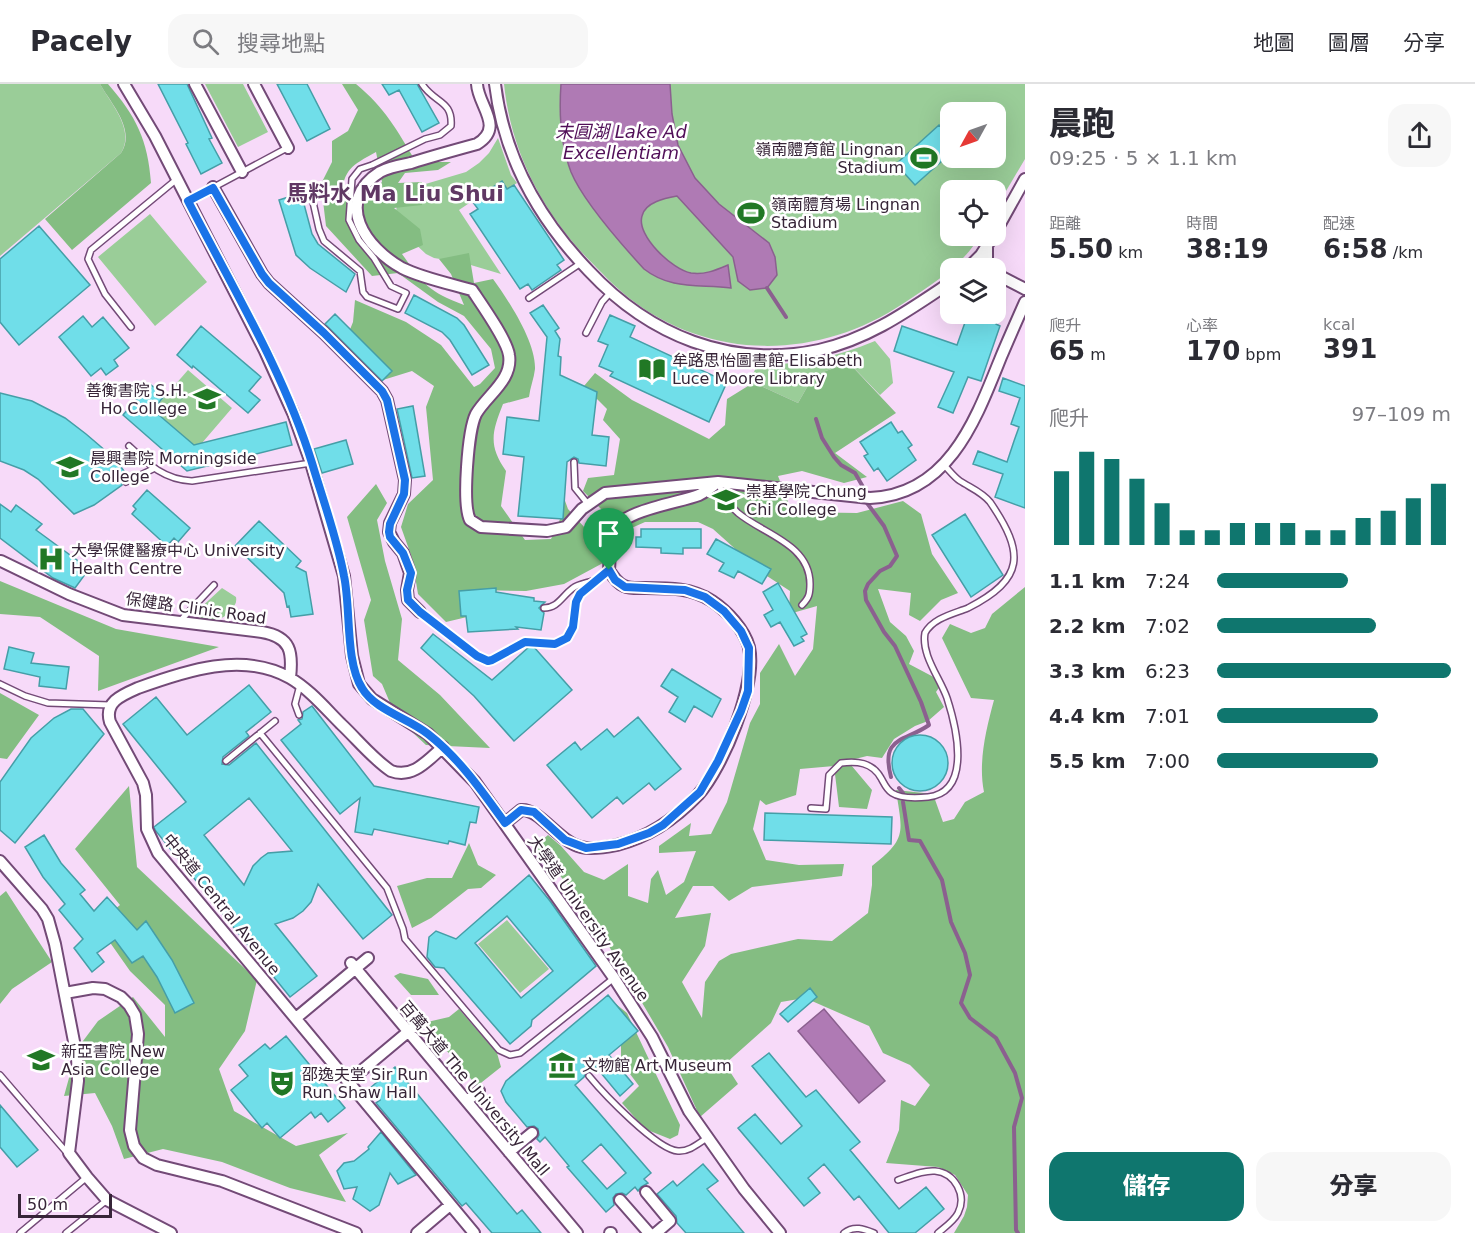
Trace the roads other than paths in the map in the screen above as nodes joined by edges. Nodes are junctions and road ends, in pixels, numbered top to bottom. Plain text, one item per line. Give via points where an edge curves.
1 (124, 84) edge
2 (195, 84) edge
3 (254, 84) edge
4 (422, 84) edge
5 (477, 84) edge
6 (495, 84) edge
7 (288, 148) joint
8 (242, 172) junction
9 (177, 179) junction
10 (1025, 179) edge
11 (213, 188) junction
12 (354, 196) junction
13 (188, 201) junction
14 (313, 202) dead end
15 (1006, 213) edge
16 (987, 246) joint
17 (977, 258) edge
18 (987, 258) edge
19 (580, 263) junction
20 (1006, 279) edge
21 (940, 289) edge
22 (1025, 289) edge
23 (610, 293) junction
24 (529, 298) dead end
25 (1025, 302) edge
26 (131, 327) dead end
27 (586, 333) dead end
28 (129, 446) dead end
29 (574, 462) dead end
30 (311, 463) junction
31 (944, 465) junction
32 (153, 469) junction
33 (126, 482) dead end
34 (718, 482) junction
35 (588, 505) junction
36 (1020, 545) dead end
37 (0, 550) edge
38 (1022, 559) dead end
39 (1, 562) edge
40 (609, 570) junction
41 (597, 580) junction
42 (214, 585) dead end
43 (802, 605) dead end
44 (544, 608) dead end
45 (420, 612) joint
46 (179, 621) junction
47 (290, 678) junction
48 (0, 684) edge
49 (301, 685) junction
50 (111, 705) junction
51 (299, 715) dead end
52 (275, 721) dead end
53 (260, 733) junction
54 (443, 747) junction
55 (226, 761) dead end
56 (884, 767) dead end
57 (878, 773) junction
58 (811, 808) dead end
59 (505, 823) junction
60 (0, 861) edge
61 (368, 958) dead end
62 (354, 965) junction
63 (614, 978) junction
64 (65, 993) junction
65 (296, 1018) junction
66 (420, 1021) dead end
67 (408, 1031) junction
68 (0, 1075) edge
69 (589, 1076) dead end
70 (348, 1082) junction
71 (479, 1091) dead end
72 (467, 1101) junction
73 (532, 1133) dead end
74 (707, 1138) junction
75 (509, 1152) junction
76 (75, 1162) junction
77 (87, 1177) junction
78 (898, 1180) dead end
79 (646, 1192) dead end
80 (107, 1200) junction
81 (620, 1200) dead end
82 (450, 1205) junction
83 (23, 1232) edge
84 (66, 1233) edge
85 (171, 1233) edge
86 (356, 1233) edge
87 (417, 1233) edge
88 (474, 1233) edge
89 (577, 1233) edge
90 (649, 1233) edge
91 (656, 1233) edge
92 (780, 1233) edge
93 (844, 1233) edge
94 (874, 1233) edge
95 (938, 1233) edge

1 - 9 street, 大學道 University Avenue
2 - 8 street
3 - 7 street
4 - 12 lane via 429,95 445,104 452,115 451,126 440,135 360,169 352,178
5 - 12 street via 490,121 489,132 482,141 385,170
6 - 19 street via 505,136 518,171 548,224
7 - 8 lane
8 - 11 lane
9 - 13 street, 大學道 University Avenue
9 - 26 lane via 91,250 88,259 105,294
10 - 15 street
11 - 13 lane
11 - 45 street via 269,283 324,333 387,400 405,480 404,494 389,532 411,573 408,600
12 - 14 lane via 349,220 358,240 391,286 406,293 398,309 363,294 360,271 322,238
12 - 35 street via 357,219 377,249 404,269 472,290 507,348 505,376 477,412 471,429 466,501 470,520 481,527 547,531 566,527
13 - 30 street, 大學道 University Avenue via 270,362
16 - 17 street
16 - 18 street
19 - 23 street
19 - 24 lane
20 - 22 street
21 - 23 street via 866,335 817,350 766,355 716,349 691,341 645,319
23 - 27 lane
25 - 31 street via 979,410
28 - 32 lane
29 - 35 lane via 575,488
30 - 32 lane via 192,481
30 - 54 street, 大學道 University Avenue via 344,576 352,656 360,684 372,699
31 - 34 street via 919,485 883,497
31 - 36 lane via 990,501
32 - 33 lane
34 - 35 street via 605,493
34 - 40 street via 698,495 639,512 617,526 612,533
34 - 43 lane via 735,511 801,556 810,586 809,597
37 - 39 street, 保健路 Clinic Road
38 - 57 lane via 1017,573 1004,587 937,621 925,633 925,648 953,724 958,766 951,784 935,796 901,797 889,791
39 - 46 street, 保健路 Clinic Road via 109,611
40 - 41 lane
40 - 59 street via 618,583 629,588 698,593 737,625 749,648 748,691 731,734 700,792 663,825 635,839 601,847 579,847 534,812 524,809
41 - 44 lane via 575,586 558,604
41 - 45 lane via 578,597 567,638 555,644 525,642 488,661
42 - 46 lane
46 - 47 street, 保健路 Clinic Road via 279,636 290,648
47 - 49 street
47 - 50 street via 246,664 221,666 177,675 122,696
48 - 50 lane via 48,703
49 - 51 lane via 295,704
49 - 54 street via 391,771 414,771
50 - 65 street, 中央道 Central Avenue via 107,713 110,722 143,783 147,829 158,853
52 - 53 lane
53 - 55 lane
53 - 63 lane via 387,888 405,939 499,1050 510,1055 520,1053
54 - 59 street, 大學道 University Avenue via 472,777
56 - 57 lane
57 - 58 lane via 864,763 841,764 829,775 826,809
59 - 63 street, 大學道 University Avenue
60 - 64 street via 48,919
61 - 62 street
62 - 65 street
62 - 67 street, 百萬大道 The University Mall
63 - 74 street, 大學道 University Avenue via 652,1037
64 - 76 street via 77,1057 69,1153
64 - 86 street via 105,989 121,997 135,1015 138,1034 130,1130 134,1146 143,1158 222,1180
65 - 70 street, 中央道 Central Avenue
66 - 67 street
67 - 70 street
67 - 72 street, 百萬大道 The University Mall
68 - 76 lane
69 - 74 lane via 665,1148 688,1150
70 - 82 street, 中央道 Central Avenue
71 - 72 street
72 - 75 street, 百萬大道 The University Mall
73 - 75 street
74 - 92 street, 大學道 University Avenue
75 - 89 street, 百萬大道 The University Mall
76 - 77 street
77 - 80 street
77 - 83 lane
78 - 95 lane via 933,1171 952,1178 961,1196 960,1209
79 - 91 street via 670,1221
80 - 84 lane
80 - 85 street
81 - 90 street
82 - 87 street
82 - 88 street, 中央道 Central Avenue
93 - 94 lane via 861,1228

